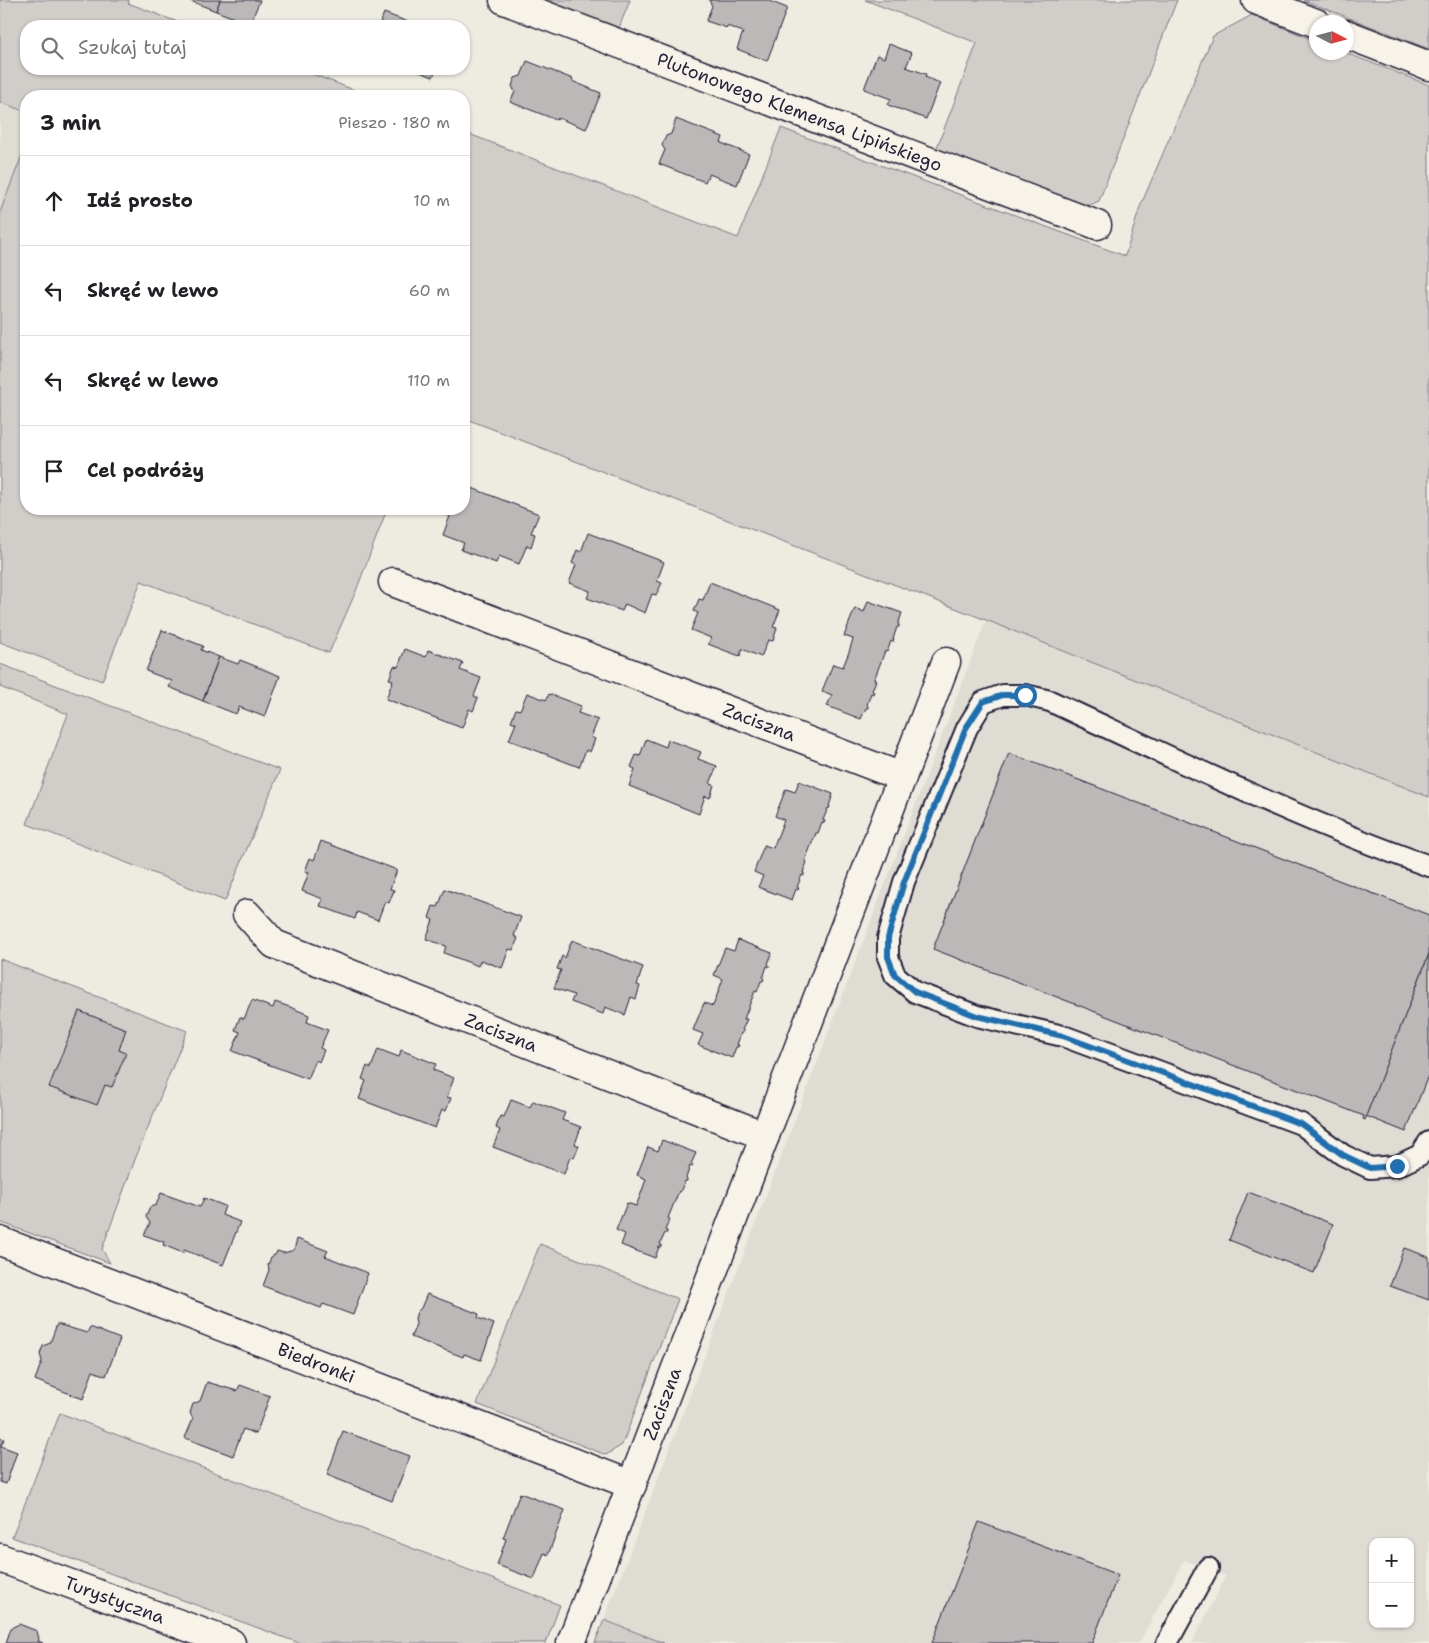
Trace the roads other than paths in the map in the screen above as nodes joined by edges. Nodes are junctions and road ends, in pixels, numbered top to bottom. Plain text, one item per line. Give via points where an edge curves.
1 (504, 0) edge
2 (1256, 0) edge
3 (1309, 20) edge
4 (1354, 37) edge
5 (1429, 66) edge
6 (1097, 225) dead end
7 (393, 582) dead end
8 (946, 662) dead end
9 (902, 777) junction
10 (1429, 866) edge
11 (247, 914) dead end
12 (765, 1136) junction
13 (1429, 1142) edge
14 (0, 1241) edge
15 (632, 1485) junction
16 (0, 1558) edge
17 (1208, 1568) dead end
18 (231, 1643) edge
19 (571, 1643) edge
20 (1167, 1643) edge

1 - 6 street, Plutonowego Klemensa Lipińskiego
2 - 3 street
4 - 5 street
7 - 9 street, Zaciszna
8 - 9 street, Zaciszna
9 - 12 street, Zaciszna
10 - 13 lane via 1266,801 1050,701 1025,695 1003,695 983,702 966,728 904,882 888,938 888,957 895,975 915,992 977,1016 1063,1036 1262,1108 1301,1124 1343,1155 1370,1168 1397,1166 1420,1155
11 - 12 street, Zaciszna via 274,944
12 - 15 street, Zaciszna
14 - 15 street, Biedronki
15 - 19 street, Zaciszna
16 - 18 street, Turystyczna
17 - 20 lane

